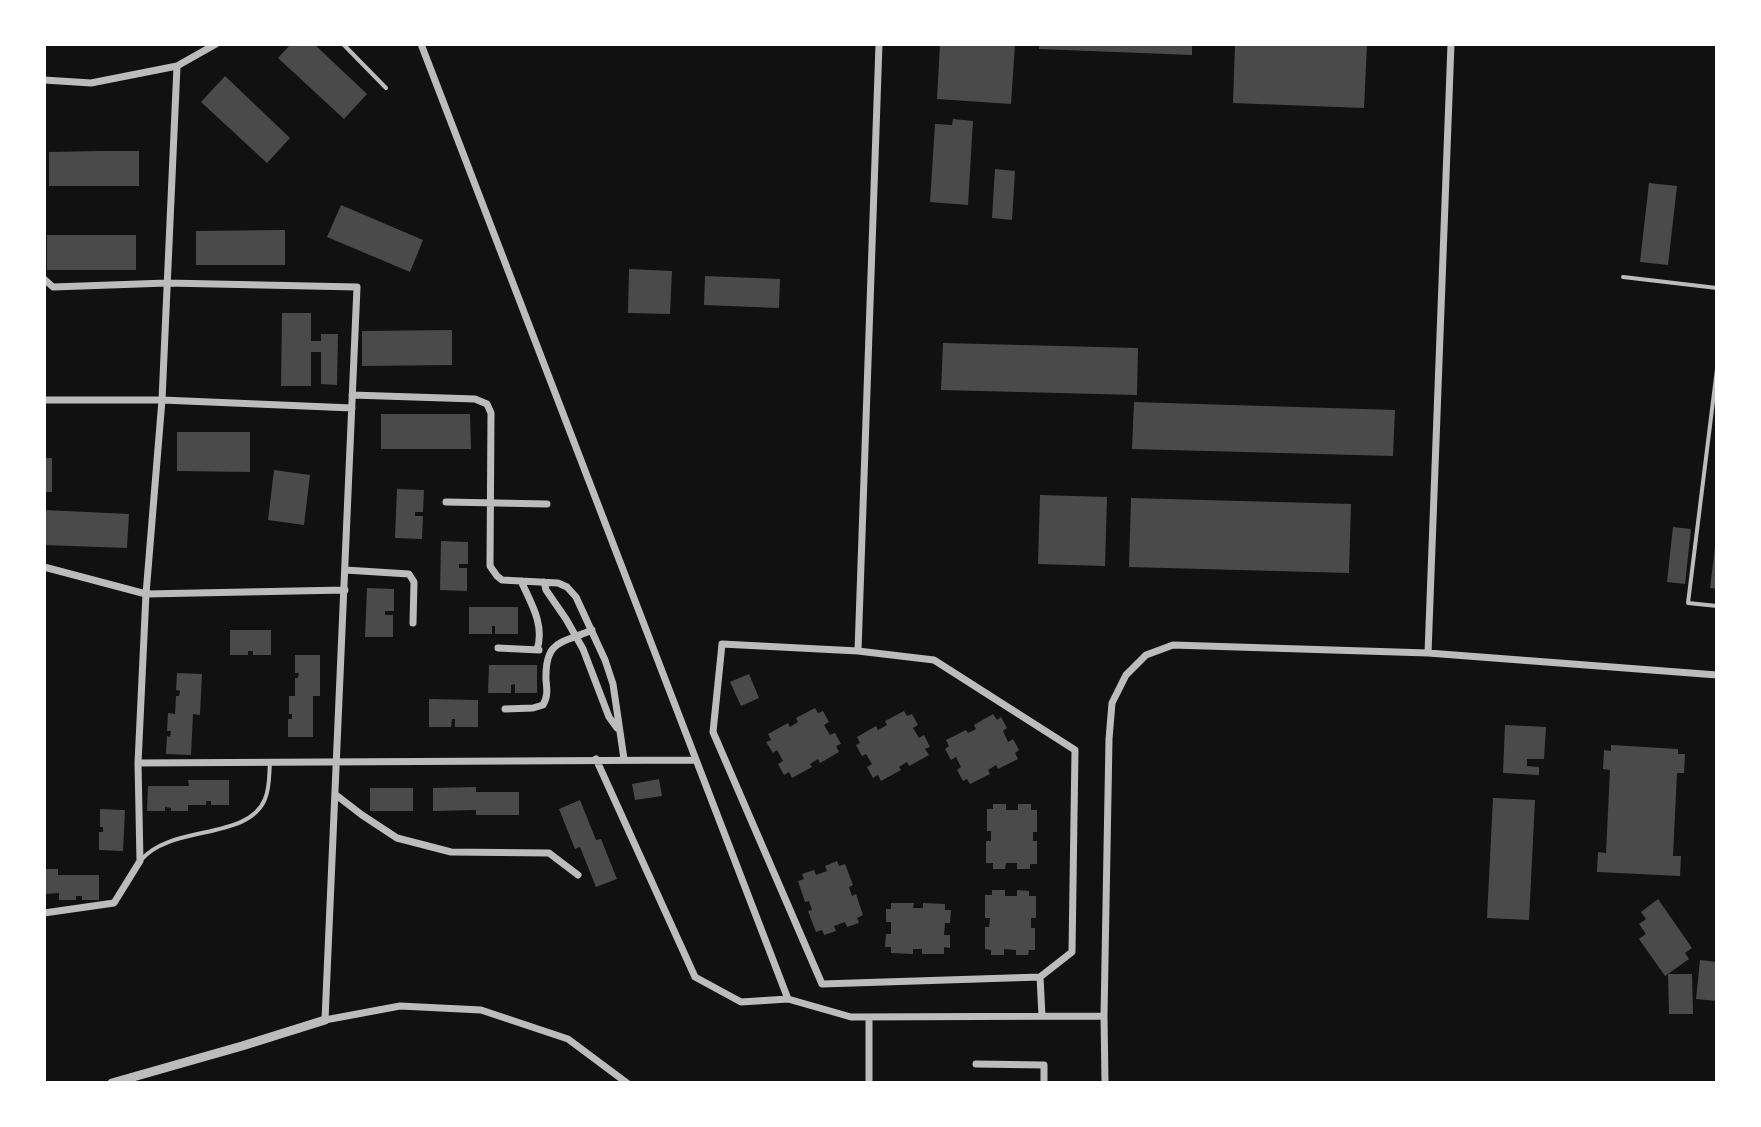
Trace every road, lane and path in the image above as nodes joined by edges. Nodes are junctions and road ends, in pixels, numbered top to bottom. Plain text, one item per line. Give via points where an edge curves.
1 (216, 44) edge
2 (343, 44) edge
3 (421, 44) edge
4 (879, 44) edge
5 (1451, 44) edge
6 (177, 66) junction
7 (44, 80) edge
8 (386, 88) dead end
9 (1623, 277) dead end
10 (44, 279) edge
11 (167, 283) junction
12 (1717, 288) edge
13 (1717, 369) edge
14 (352, 395) junction
15 (44, 400) edge
16 (162, 400) junction
17 (352, 408) junction
18 (446, 502) dead end
19 (490, 503) junction
20 (547, 504) dead end
21 (44, 567) edge
22 (345, 570) junction
23 (521, 581) junction
24 (544, 582) junction
25 (345, 590) junction
26 (146, 594) junction
27 (1717, 606) edge
28 (413, 623) dead end
29 (592, 630) junction
30 (576, 637) junction
31 (498, 648) dead end
32 (537, 650) junction
33 (858, 651) junction
34 (1428, 653) junction
35 (547, 656) junction
36 (1717, 675) edge
37 (505, 709) dead end
38 (619, 730) junction
39 (596, 759) junction
40 (624, 759) junction
41 (696, 760) junction
42 (337, 761) junction
43 (270, 762) junction
44 (138, 763) junction
45 (336, 795) junction
46 (140, 861) junction
47 (578, 875) dead end
48 (44, 913) edge
49 (1040, 977) junction
50 (788, 999) junction
51 (1042, 1016) junction
52 (1104, 1016) junction
53 (869, 1017) junction
54 (325, 1020) junction
55 (976, 1064) dead end
56 (112, 1083) edge
57 (627, 1083) edge
58 (869, 1083) edge
59 (1044, 1083) edge
60 (1105, 1083) edge

1 - 6 street
2 - 8 lane
3 - 41 street
4 - 33 street
5 - 34 street
6 - 7 street via 91,83
6 - 11 street
9 - 12 lane
10 - 11 street via 53,287
11 - 14 street via 357,287
11 - 16 street
13 - 27 lane via 1688,603
14 - 17 street
14 - 19 street via 475,399 487,404
15 - 16 street
16 - 17 street
16 - 26 street
17 - 22 street
18 - 19 street
19 - 20 street
19 - 23 street via 490,566 502,580
21 - 26 street
22 - 25 street
22 - 28 street via 409,574 414,582
23 - 24 street
23 - 32 street via 540,626
24 - 29 street via 572,592
24 - 30 street
25 - 26 street
25 - 42 street
26 - 44 street
29 - 30 street
29 - 38 street via 613,684
30 - 35 street
30 - 38 street
31 - 32 street
32 - 35 street
33 - 49 street via 934,660 1075,750 1072,952
33 - 49 street via 722,644 713,732 822,984
34 - 36 street
34 - 52 street via 1173,645 1146,655 1126,675 1112,703 1109,739
35 - 37 street via 543,705
38 - 40 street
39 - 40 street
39 - 42 street
39 - 50 street via 695,977 741,1002
40 - 41 street
41 - 50 street
42 - 43 street
42 - 45 street
43 - 44 street
43 - 46 lane via 266,797 253,816 163,843
44 - 46 street
45 - 47 street via 397,838 451,852 549,853
45 - 54 street
46 - 48 street via 114,903
49 - 51 street
50 - 53 street
51 - 52 street
51 - 53 street
52 - 60 street
53 - 58 street
54 - 56 street
54 - 57 street via 400,1006 481,1010 568,1039
55 - 59 street via 1044,1065

